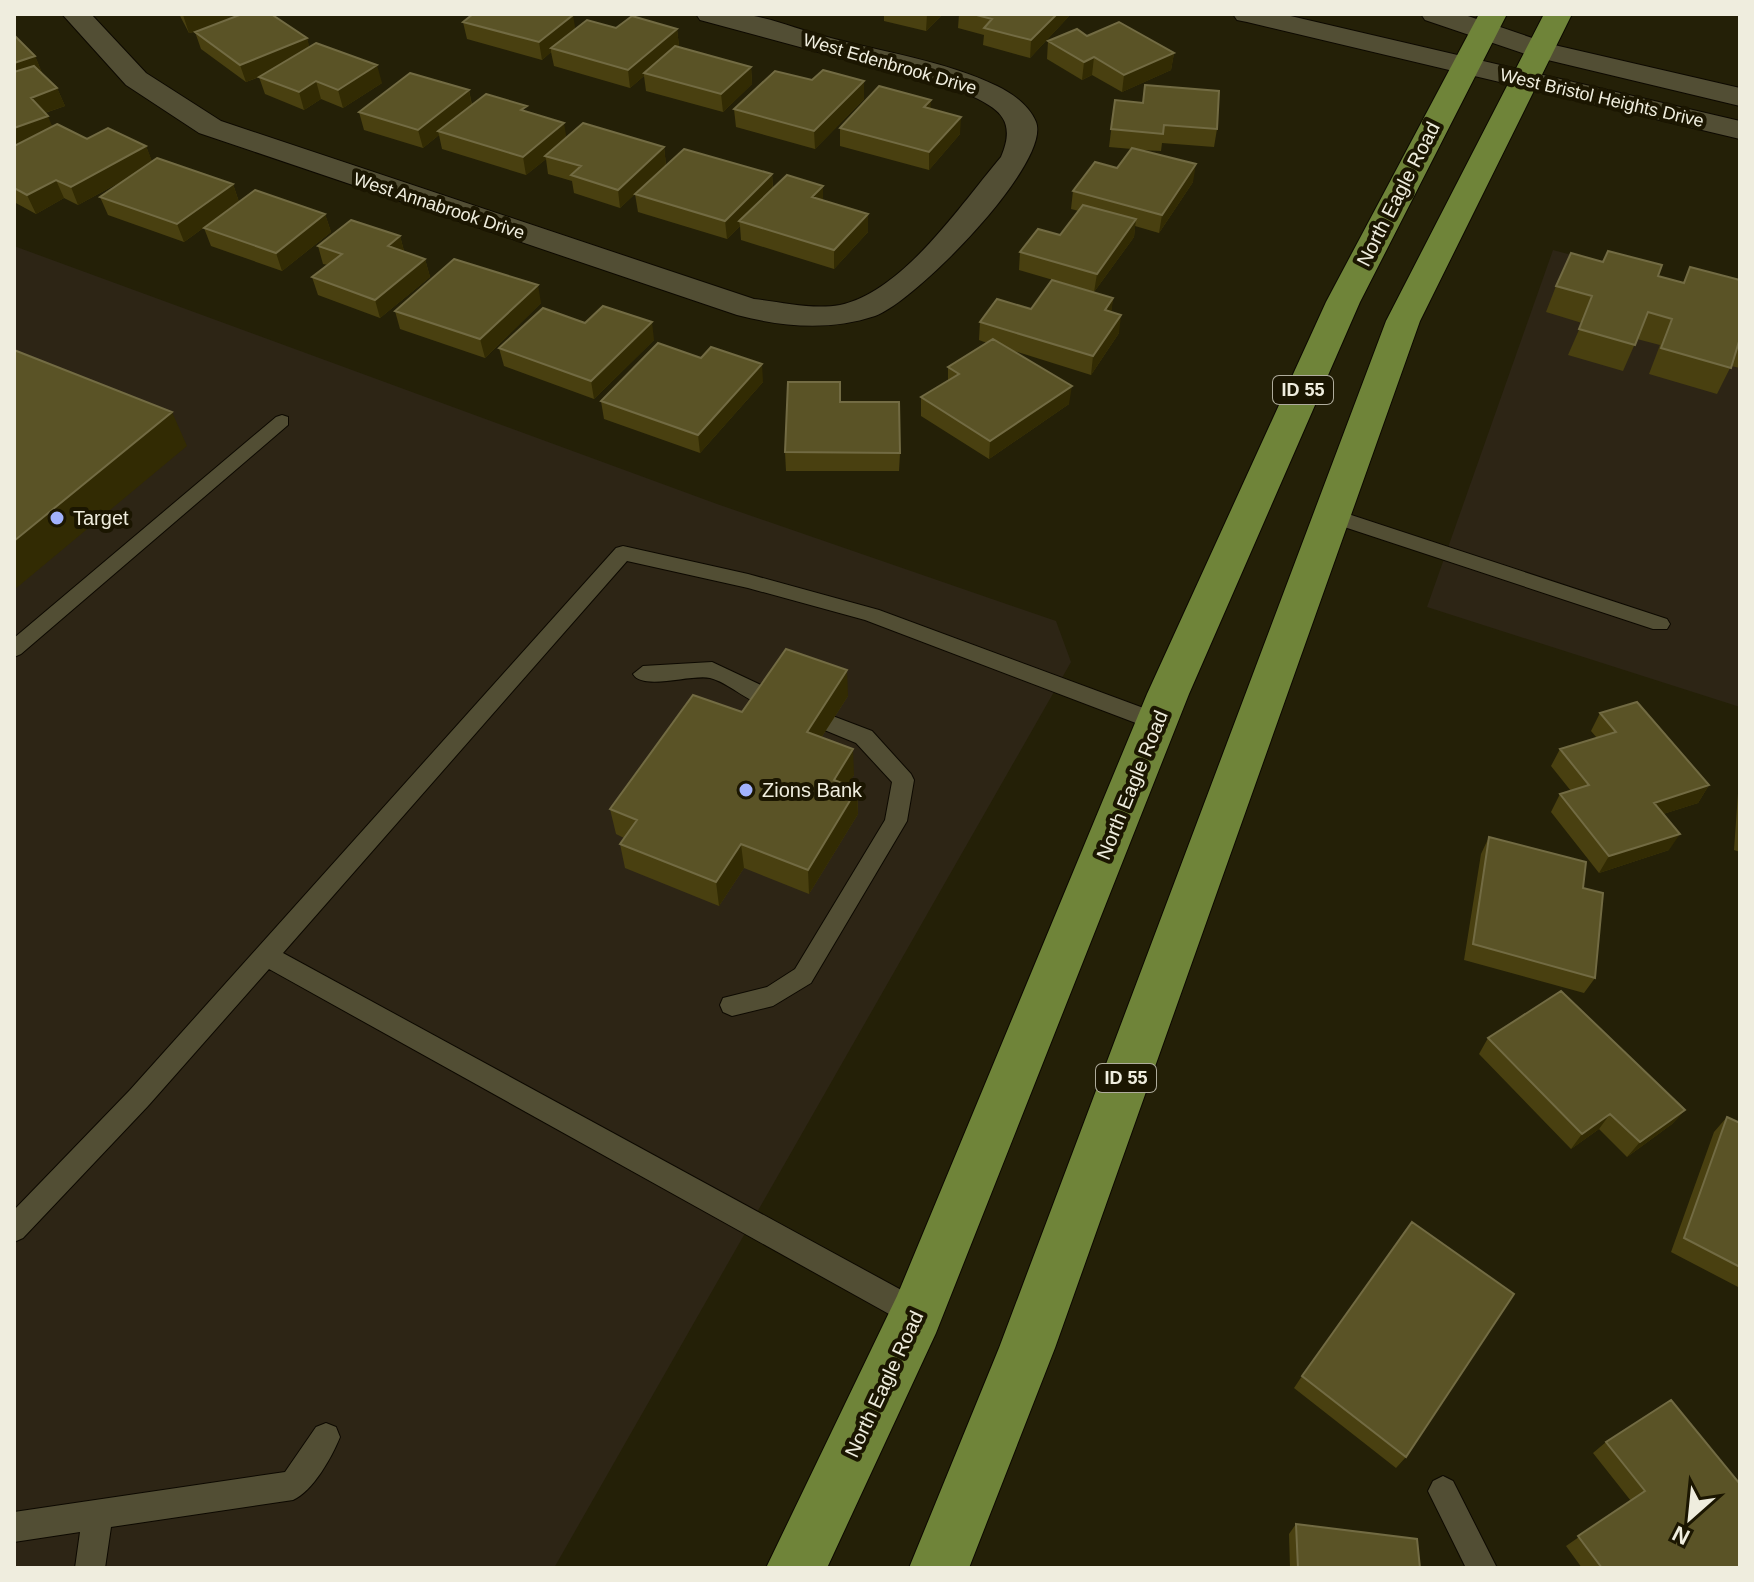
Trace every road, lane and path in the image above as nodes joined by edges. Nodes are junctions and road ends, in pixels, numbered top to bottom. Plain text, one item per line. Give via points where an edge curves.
1 (76, 14) edge
2 (710, 14) edge
3 (1247, 14) edge
4 (1435, 14) edge
5 (1558, 14) edge
6 (1489, 23) edge
7 (1541, 50) junction
8 (1465, 65) junction
9 (1526, 80) junction
10 (1740, 97) edge
11 (1017, 113) joint
12 (1740, 130) edge
13 (282, 421) dead end
14 (1330, 515) junction
15 (1660, 624) dead end
16 (14, 649) edge
17 (643, 674) dead end
18 (771, 699) edge
19 (1157, 722) junction
20 (830, 723) edge
21 (264, 954) junction
22 (732, 1005) dead end
23 (14, 1229) edge
24 (917, 1314) junction
25 (326, 1437) dead end
26 (1443, 1491) dead end
27 (98, 1514) junction
28 (14, 1527) edge
29 (90, 1568) edge
30 (796, 1568) edge
31 (939, 1568) edge
32 (1482, 1568) edge

1 - 11 street, West Annabrook Drive via 133,80 166,104 236,138 749,308 795,315 842,315 905,287 1016,159 1025,134
2 - 11 street, West Edenbrook Drive via 969,84
3 - 8 street, West Bristol Heights Drive
4 - 6 street, West Bristol Heights Drive
5 - 7 highway, ID 55
6 - 7 street, West Bristol Heights Drive
6 - 8 highway, North Eagle Road / ID 55
7 - 9 highway, ID 55
7 - 10 street, West Bristol Heights Drive
8 - 9 street, West Bristol Heights Drive
8 - 19 highway, North Eagle Road / ID 55 via 1343,302
9 - 12 street, West Bristol Heights Drive
9 - 14 highway, ID 55 via 1403,321
13 - 16 lane
14 - 15 lane
14 - 31 highway, ID 55 via 1027,1348
17 - 18 lane via 712,670
19 - 21 lane via 1081,698 874,616 754,580 623,553
19 - 24 highway, North Eagle Road / ID 55
20 - 22 lane via 864,737 903,780 896,821 803,976 773,996
21 - 23 lane via 139,1098
21 - 24 lane
24 - 30 highway, North Eagle Road / ID 55
25 - 27 lane via 293,1485
26 - 32 lane
27 - 28 lane
27 - 29 lane

